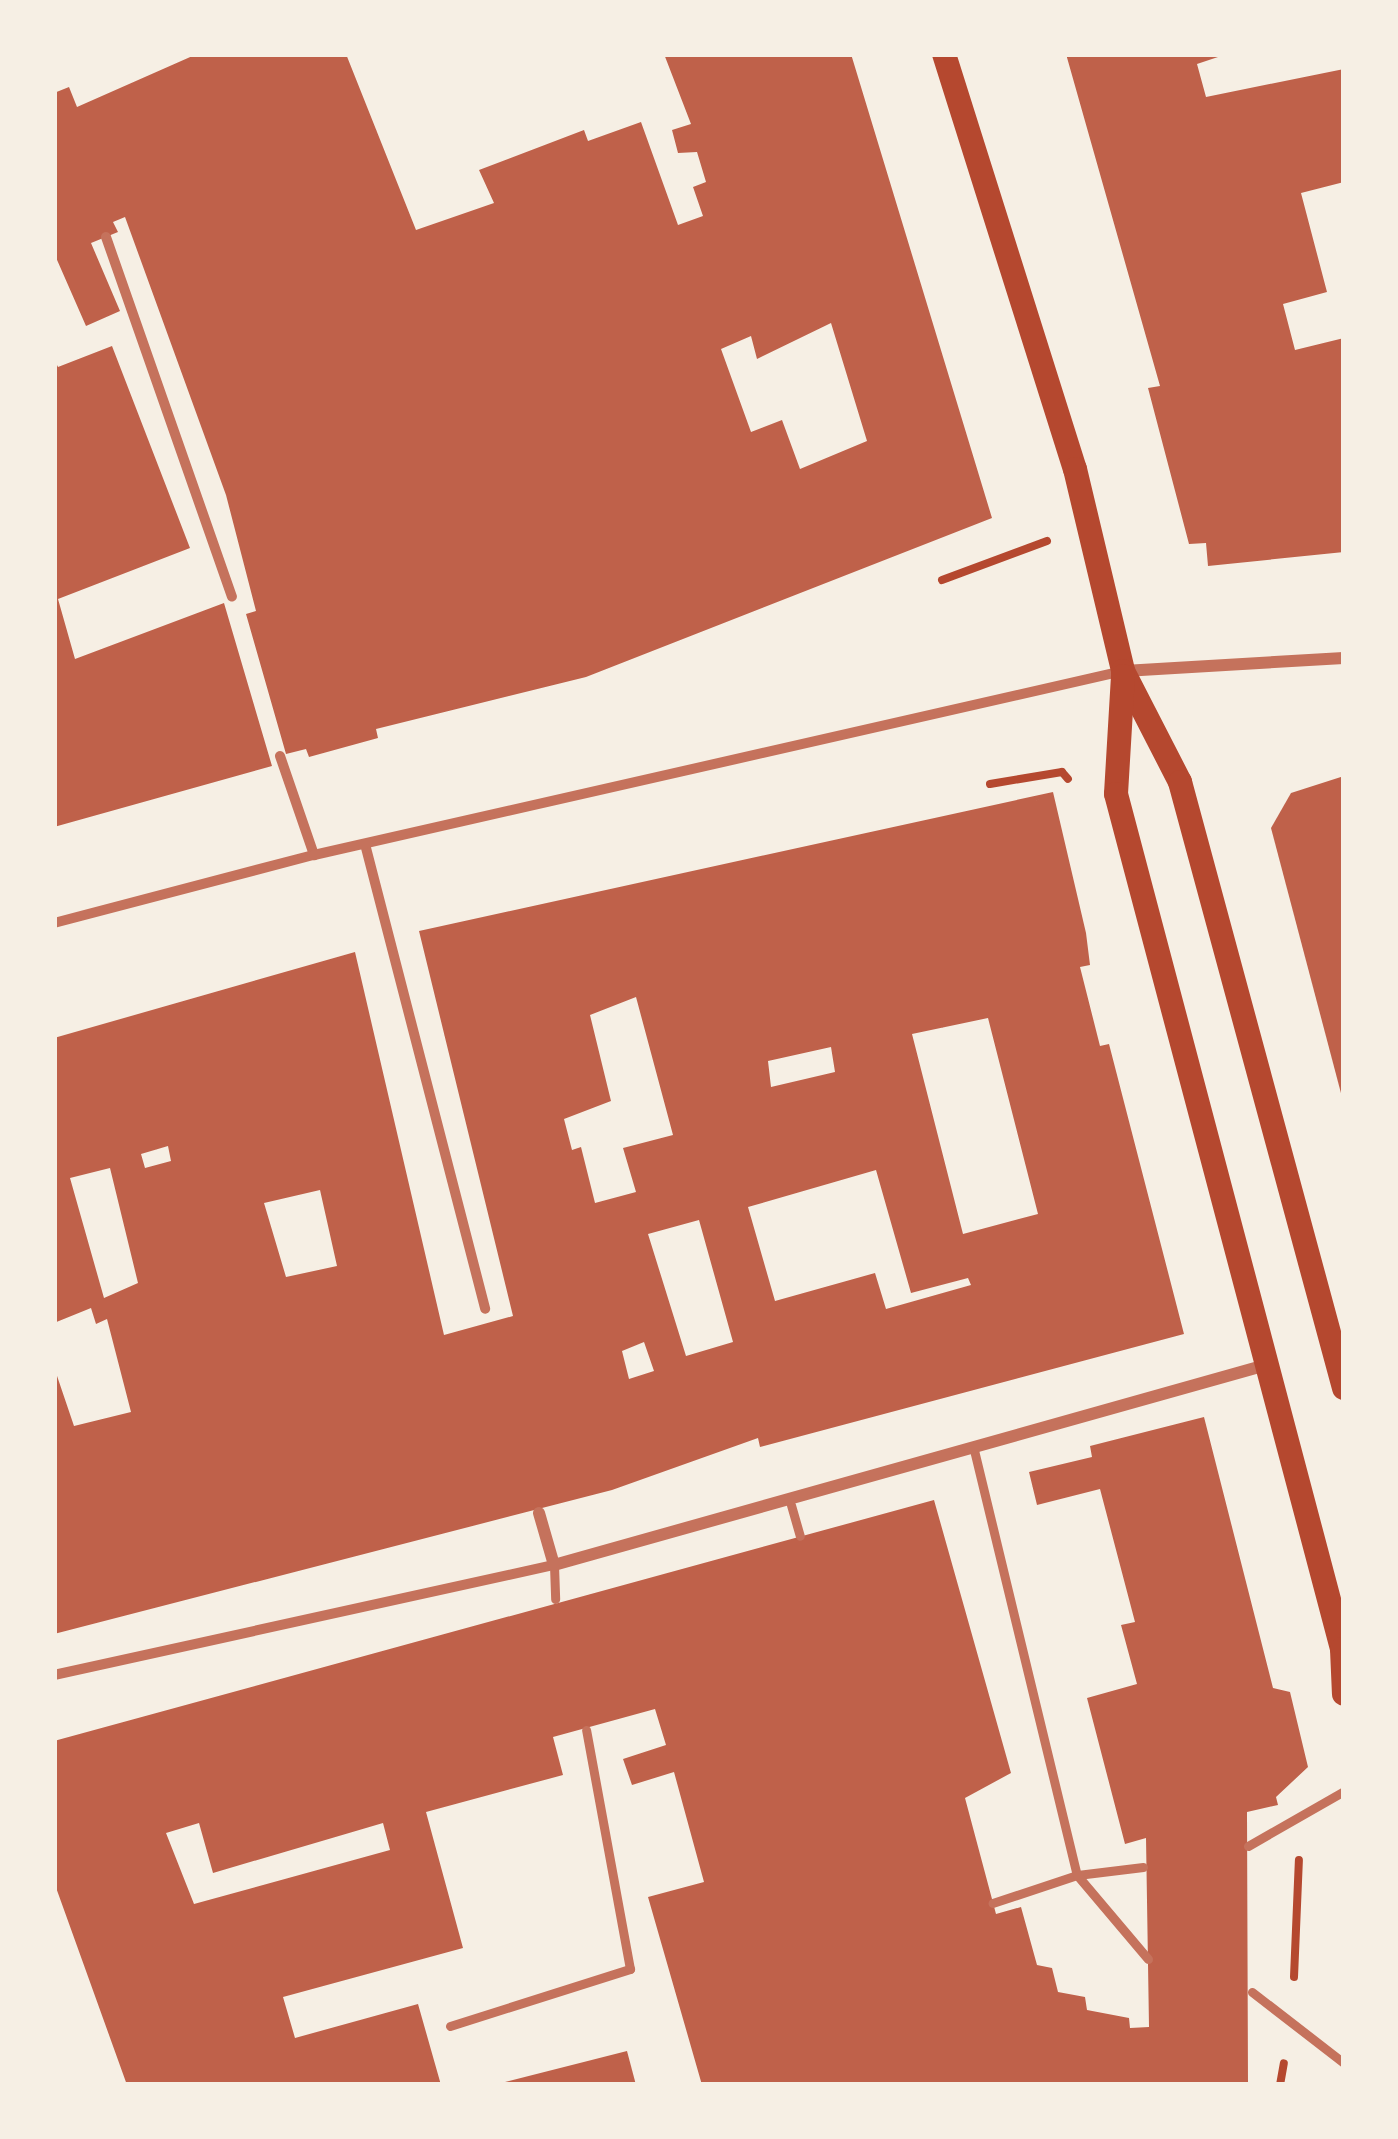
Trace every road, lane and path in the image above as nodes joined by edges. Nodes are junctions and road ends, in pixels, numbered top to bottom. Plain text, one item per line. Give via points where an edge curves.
1 (944, 54) edge
2 (106, 237) dead end
3 (1090, 525) junction
4 (941, 580) dead end
5 (232, 597) dead end
6 (1344, 658) edge
7 (1123, 671) junction
8 (280, 756) dead end
9 (365, 844) junction
10 (314, 856) junction
11 (54, 923) edge
12 (485, 1309) dead end
13 (1266, 1365) junction
14 (1344, 1388) edge
15 (974, 1450) junction
16 (791, 1504) junction
17 (539, 1513) dead end
18 (800, 1536) dead end
19 (554, 1565) junction
20 (555, 1599) dead end
21 (54, 1676) edge
22 (1344, 1694) edge
23 (586, 1730) dead end
24 (1344, 1790) edge
25 (1301, 1816) junction
26 (1248, 1846) dead end
27 (1144, 1867) dead end
28 (1077, 1875) junction
29 (993, 1903) dead end
30 (1148, 1959) dead end
31 (1252, 1992) dead end
32 (1293, 2018) junction
33 (450, 2026) dead end
34 (1344, 2062) edge
35 (1280, 2085) edge

1 - 3 main road
2 - 5 street
3 - 4 path
3 - 7 main road
6 - 7 street
7 - 9 street
7 - 13 main road via 1117,794
7 - 14 main road via 1180,782
8 - 10 street
9 - 10 street
9 - 12 street
10 - 11 street
13 - 15 street
13 - 22 main road via 1342,1649
15 - 16 street
15 - 28 lane
16 - 18 lane
16 - 19 street
17 - 19 street
19 - 20 lane
19 - 21 street
23 - 33 lane via 630,1969
24 - 25 lane
25 - 26 lane
25 - 32 path
27 - 28 lane
28 - 29 lane
28 - 30 lane
31 - 32 lane
32 - 34 lane
32 - 35 path

